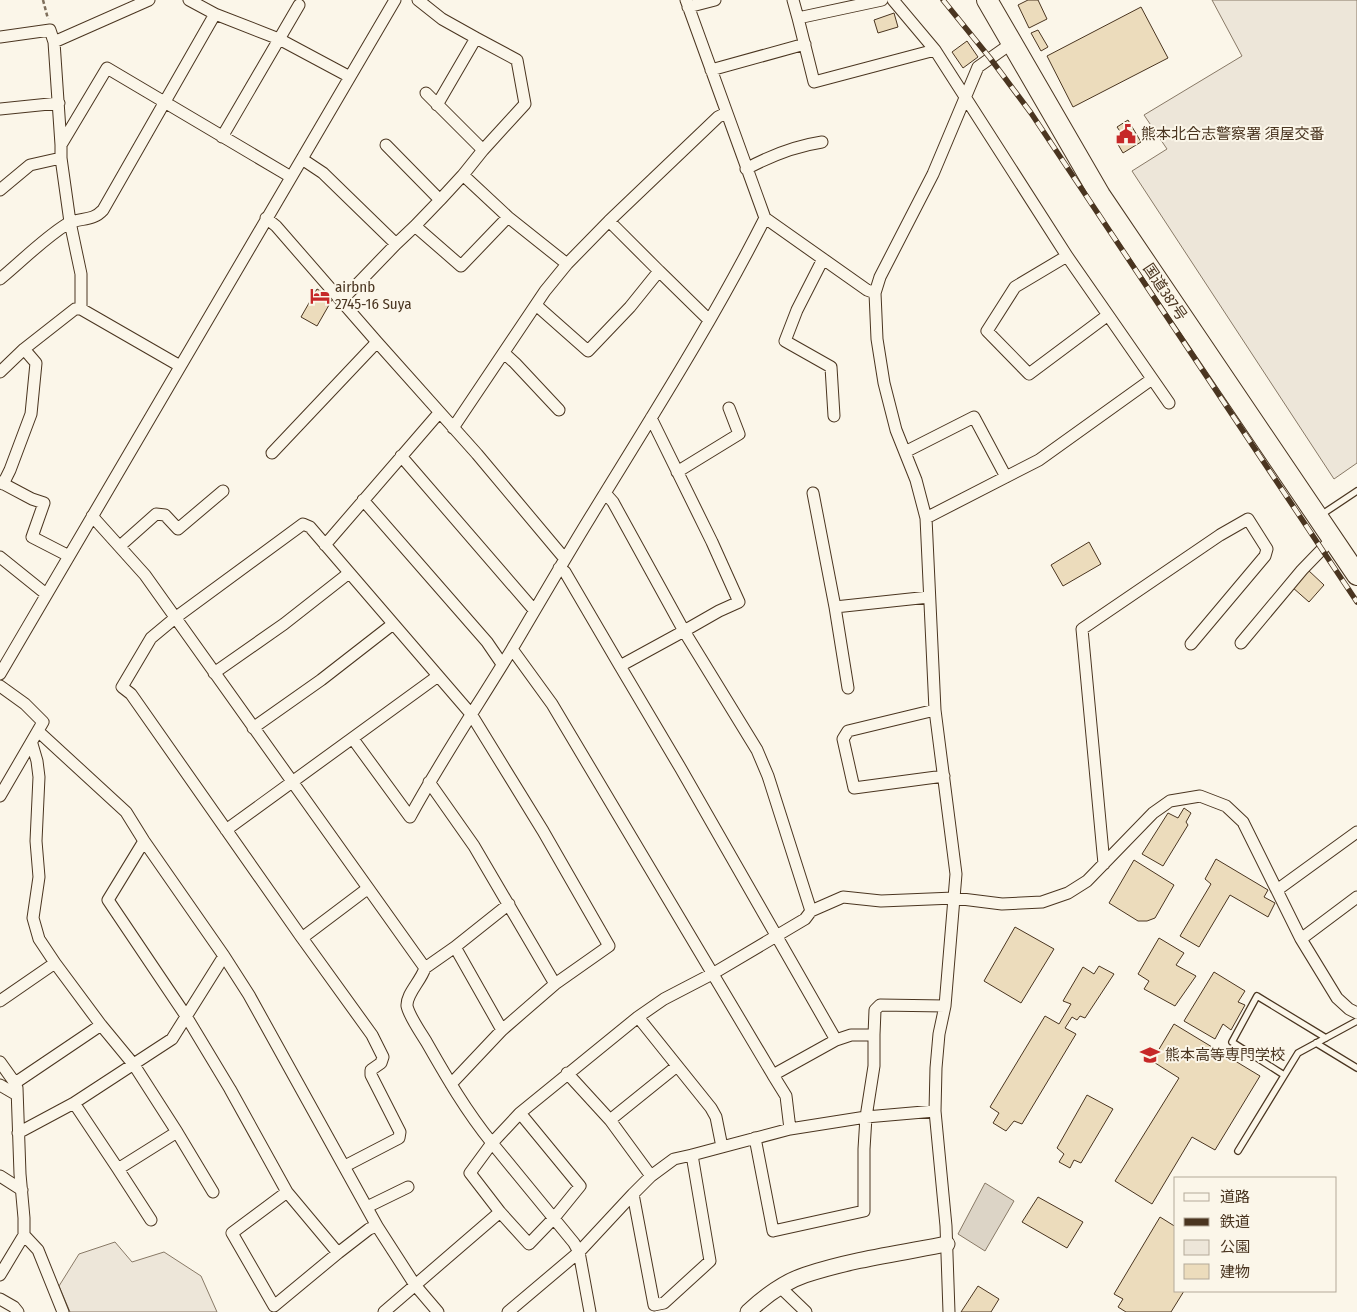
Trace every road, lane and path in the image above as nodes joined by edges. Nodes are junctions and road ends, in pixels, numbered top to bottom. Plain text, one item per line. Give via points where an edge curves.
1 (44, 0) edge
2 (149, 0) edge
3 (189, 0) edge
4 (395, 0) edge
5 (418, 0) edge
6 (715, 0) edge
7 (793, 0) edge
8 (882, 0) edge
9 (893, 0) edge
10 (987, 0) edge
11 (687, 3) edge
12 (299, 5) dead end
13 (215, 14) junction
14 (798, 18) junction
15 (50, 30) junction
16 (0, 37) edge
17 (476, 38) junction
18 (279, 39) junction
19 (54, 42) junction
20 (1012, 43) junction
21 (805, 44) junction
22 (935, 50) junction
23 (711, 70) junction
24 (350, 76) junction
25 (426, 93) dead end
26 (965, 98) junction
27 (165, 102) junction
28 (59, 104) junction
29 (437, 105) junction
30 (0, 109) edge
31 (726, 113) junction
32 (222, 137) junction
33 (822, 142) dead end
34 (61, 145) junction
35 (386, 146) dead end
36 (482, 150) junction
37 (62, 158) junction
38 (302, 159) junction
39 (746, 169) junction
40 (463, 175) junction
41 (291, 177) junction
42 (0, 190) edge
43 (440, 200) junction
44 (508, 217) junction
45 (266, 218) junction
46 (765, 218) junction
47 (610, 221) junction
48 (70, 222) junction
49 (415, 226) junction
50 (396, 244) junction
51 (1067, 256) junction
52 (823, 259) junction
53 (567, 264) junction
54 (659, 271) junction
55 (0, 279) edge
56 (875, 293) junction
57 (342, 300) junction
58 (536, 305) junction
59 (81, 309) junction
60 (1108, 315) junction
61 (709, 320) junction
62 (377, 342) junction
63 (24, 349) junction
64 (504, 353) junction
65 (180, 366) junction
66 (0, 372) edge
67 (1152, 379) junction
68 (1169, 403) dead end
69 (729, 408) dead end
70 (559, 410) dead end
71 (439, 412) junction
72 (834, 416) dead end
73 (651, 418) junction
74 (453, 428) junction
75 (905, 452) junction
76 (272, 453) dead end
77 (401, 456) junction
78 (677, 472) junction
79 (1006, 477) junction
80 (1, 483) edge
81 (223, 491) dead end
82 (1357, 491) edge
83 (605, 493) junction
84 (813, 493) dead end
85 (363, 500) junction
86 (92, 516) junction
87 (1317, 517) junction
88 (926, 518) junction
89 (1332, 539) junction
90 (325, 545) junction
91 (120, 546) junction
92 (69, 556) junction
93 (0, 558) edge
94 (562, 563) junction
95 (350, 573) junction
96 (1357, 575) edge
97 (46, 594) junction
98 (929, 597) junction
99 (835, 607) junction
100 (534, 610) junction
101 (175, 618) junction
102 (393, 624) junction
103 (684, 631) junction
104 (1241, 643) dead end
105 (1191, 644) dead end
106 (512, 649) junction
107 (502, 664) junction
108 (620, 666) junction
109 (214, 673) junction
110 (0, 674) edge
111 (438, 676) junction
112 (0, 686) edge
113 (848, 688) dead end
114 (935, 710) junction
115 (471, 714) junction
116 (253, 728) junction
117 (39, 732) junction
118 (353, 739) junction
119 (32, 744) junction
120 (944, 776) junction
121 (429, 782) junction
122 (292, 783) junction
123 (0, 796) edge
124 (226, 830) junction
125 (1357, 832) edge
126 (144, 841) junction
127 (1104, 864) junction
128 (367, 889) junction
129 (1277, 890) junction
130 (1357, 897) edge
131 (954, 898) junction
132 (509, 904) junction
133 (811, 912) junction
134 (777, 935) junction
135 (302, 938) junction
136 (1301, 940) junction
137 (455, 948) junction
138 (224, 956) junction
139 (55, 963) junction
140 (425, 968) junction
141 (714, 973) junction
142 (555, 984) junction
143 (0, 1001) edge
144 (945, 1006) junction
145 (1357, 1013) edge
146 (186, 1016) junction
147 (638, 1017) junction
148 (1357, 1021) edge
149 (101, 1025) junction
150 (502, 1030) junction
151 (874, 1035) junction
152 (1326, 1038) junction
153 (836, 1040) junction
154 (1316, 1043) junction
155 (0, 1062) edge
156 (134, 1065) junction
157 (677, 1066) junction
158 (1357, 1068) edge
159 (568, 1073) junction
160 (773, 1075) junction
161 (1284, 1075) junction
162 (16, 1083) junction
163 (451, 1084) junction
164 (0, 1085) edge
165 (17, 1095) junction
166 (74, 1103) junction
167 (935, 1111) junction
168 (520, 1112) junction
169 (866, 1117) junction
170 (610, 1120) junction
171 (790, 1129) junction
172 (177, 1132) junction
173 (18, 1133) junction
174 (755, 1138) junction
175 (492, 1143) junction
176 (722, 1147) junction
177 (1238, 1151) dead end
178 (692, 1155) junction
179 (345, 1166) junction
180 (118, 1170) junction
181 (0, 1176) edge
182 (650, 1176) junction
183 (408, 1187) dead end
184 (22, 1190) junction
185 (213, 1192) dead end
186 (287, 1192) junction
187 (633, 1194) junction
188 (367, 1207) junction
189 (500, 1212) junction
190 (554, 1218) junction
191 (151, 1220) dead end
192 (377, 1226) junction
193 (24, 1235) junction
194 (947, 1244) junction
195 (579, 1252) junction
196 (338, 1253) junction
197 (0, 1275) edge
198 (415, 1285) junction
199 (780, 1287) junction
200 (0, 1299) edge
201 (274, 1309) edge
202 (18, 1312) edge
203 (63, 1312) edge
204 (384, 1312) edge
205 (438, 1312) edge
206 (508, 1312) edge
207 (590, 1312) edge
208 (748, 1312) edge
209 (806, 1312) edge
210 (949, 1312) edge

1 - 15 path
2 - 19 street
3 - 13 street
4 - 24 street
5 - 17 street via 442,19
6 - 11 street
7 - 14 street
8 - 14 street
9 - 22 street
10 - 20 highway, 国道387号
11 - 23 street
12 - 18 street
13 - 18 street
13 - 27 street
14 - 21 street
15 - 16 street
15 - 19 street
17 - 29 street
17 - 36 street via 517,60 524,104
18 - 24 street
18 - 32 street
19 - 28 street
20 - 26 street via 978,67
20 - 87 highway, 国道387号 via 1100,195
21 - 22 street via 814,82
21 - 23 street
22 - 26 street
23 - 31 street
24 - 38 street
25 - 29 street
26 - 51 street
26 - 56 street
27 - 32 street
27 - 34 street via 107,68
27 - 48 street via 103,210 96,217
28 - 30 street
28 - 34 street
29 - 36 street
31 - 39 street
31 - 47 street via 718,117
32 - 41 street
33 - 39 street via 805,144 768,157
34 - 37 street
35 - 43 street
36 - 40 street
37 - 42 street via 30,165
37 - 48 street
38 - 41 street
38 - 50 street via 323,173
39 - 46 street
40 - 43 street
40 - 44 street
41 - 45 street
43 - 49 street
44 - 49 street via 460,266
44 - 53 street
45 - 57 street
45 - 65 street
46 - 52 street
46 - 61 street
47 - 53 street
47 - 54 street
48 - 55 street
48 - 59 street via 81,274
49 - 50 street
50 - 57 street
51 - 60 street
51 - 60 street via 1015,287 987,331 1029,374
52 - 56 street
52 - 72 street via 785,340 831,367
53 - 58 street
54 - 58 street via 588,351
54 - 61 street
56 - 75 street via 877,339 884,383
57 - 62 street
58 - 64 street
59 - 63 street via 75,309
59 - 65 street
60 - 67 street
61 - 73 street
62 - 71 street
62 - 76 street
63 - 66 street
63 - 80 street via 36,363 31,414 10,470
64 - 70 street
64 - 74 street
65 - 86 street
67 - 68 street
67 - 79 street via 1039,460
69 - 78 street via 739,434
71 - 74 street
71 - 77 street
73 - 78 street
73 - 83 street
74 - 94 street
75 - 79 street via 974,417
75 - 88 street
77 - 85 street
77 - 100 street
78 - 103 street via 739,602
79 - 88 street
80 - 92 street via 44,503 32,537
81 - 91 street via 178,529 165,515 156,514
82 - 87 lane
83 - 94 street
83 - 103 street
84 - 99 street
85 - 90 street
85 - 107 street
86 - 91 street
86 - 92 street
87 - 89 highway, 国道387号
88 - 98 street
89 - 96 highway, 国道387号
89 - 104 street
90 - 95 street
90 - 101 street via 310,527 303,524
91 - 101 street
92 - 97 street
93 - 97 street
94 - 100 street
94 - 108 street
95 - 102 street
95 - 109 street
97 - 110 street
98 - 99 street
98 - 114 street
99 - 113 street
100 - 106 street
101 - 109 street
101 - 124 street via 151,638 122,687 131,694
102 - 111 street
102 - 116 street
103 - 108 street
103 - 133 street via 757,750
105 - 127 street via 1265,556 1267,549 1248,519 1082,629
106 - 107 street
106 - 141 street via 552,704
107 - 115 street
108 - 134 street
109 - 116 street
111 - 115 street
111 - 118 street
112 - 117 street via 43,722
114 - 120 street
114 - 120 street via 848,731 843,739 854,788
115 - 121 street
115 - 142 street via 610,946
116 - 122 street
117 - 119 street
117 - 126 street via 126,812
118 - 121 street via 410,817
118 - 122 street
119 - 123 street
119 - 139 street via 39,777 36,841 39,877 33,918 39,939
120 - 131 street via 956,874
121 - 132 street via 474,846
122 - 124 street
122 - 128 street
124 - 135 street
125 - 129 street
126 - 138 street
126 - 146 street via 108,900
127 - 129 street via 1153,813 1170,801 1200,796 1226,806 1243,822
127 - 131 street via 1087,881 1068,893 1042,902 1002,904
128 - 135 street
128 - 140 street
129 - 136 street
130 - 136 street
131 - 133 street via 881,902 843,897
131 - 144 street
132 - 137 street
132 - 142 street
133 - 134 street
134 - 141 street
134 - 153 street
135 - 179 street via 372,1035 383,1057 371,1070 371,1075 400,1132 399,1138
136 - 145 street via 1337,998
137 - 140 street
137 - 150 street
138 - 146 street
138 - 179 street
139 - 143 street
139 - 149 street
140 - 163 street via 422,978 409,995 407,1006
141 - 147 street via 664,999
141 - 160 street
142 - 150 street
144 - 151 street via 880,1006 875,1010
144 - 167 street via 939,1034
146 - 156 street via 172,1039
146 - 186 street
147 - 157 street
147 - 159 street
148 - 152 lane
149 - 156 street
149 - 162 street
150 - 163 street
151 - 153 street via 851,1035
151 - 169 street via 874,1066
152 - 154 lane
152 - 161 lane via 1257,996 1232,1042
153 - 160 street
154 - 158 lane
154 - 161 lane via 1298,1053
155 - 162 street
156 - 166 street
156 - 172 street
157 - 170 street
157 - 176 street via 716,1117
159 - 168 street
159 - 170 street
160 - 171 street via 786,1096
161 - 177 lane
162 - 165 street
163 - 175 street via 472,1119
164 - 165 street
165 - 173 street
166 - 173 street
166 - 180 street
167 - 169 street
167 - 194 street
168 - 175 street
168 - 190 street via 580,1186
169 - 171 street
169 - 174 street via 864,1211 773,1231
170 - 182 street
171 - 174 street
172 - 180 street
172 - 185 street
173 - 184 street
174 - 176 street
175 - 189 street via 470,1173
175 - 190 street
176 - 178 street
178 - 182 street via 674,1159
178 - 187 street via 710,1261 664,1304 654,1305
179 - 188 street
180 - 191 street
181 - 184 street
182 - 187 street
183 - 188 street
184 - 193 street
186 - 196 street
186 - 201 street via 232,1234
187 - 195 street
188 - 192 street
189 - 190 street via 529,1244
189 - 198 street
190 - 195 street
192 - 196 street
192 - 198 street
193 - 197 street
193 - 203 street via 38,1250
194 - 199 street via 875,1257 804,1276
194 - 210 street
195 - 206 street
195 - 207 street
196 - 201 street
198 - 204 street
198 - 205 street
199 - 208 street
199 - 209 street
200 - 202 street

